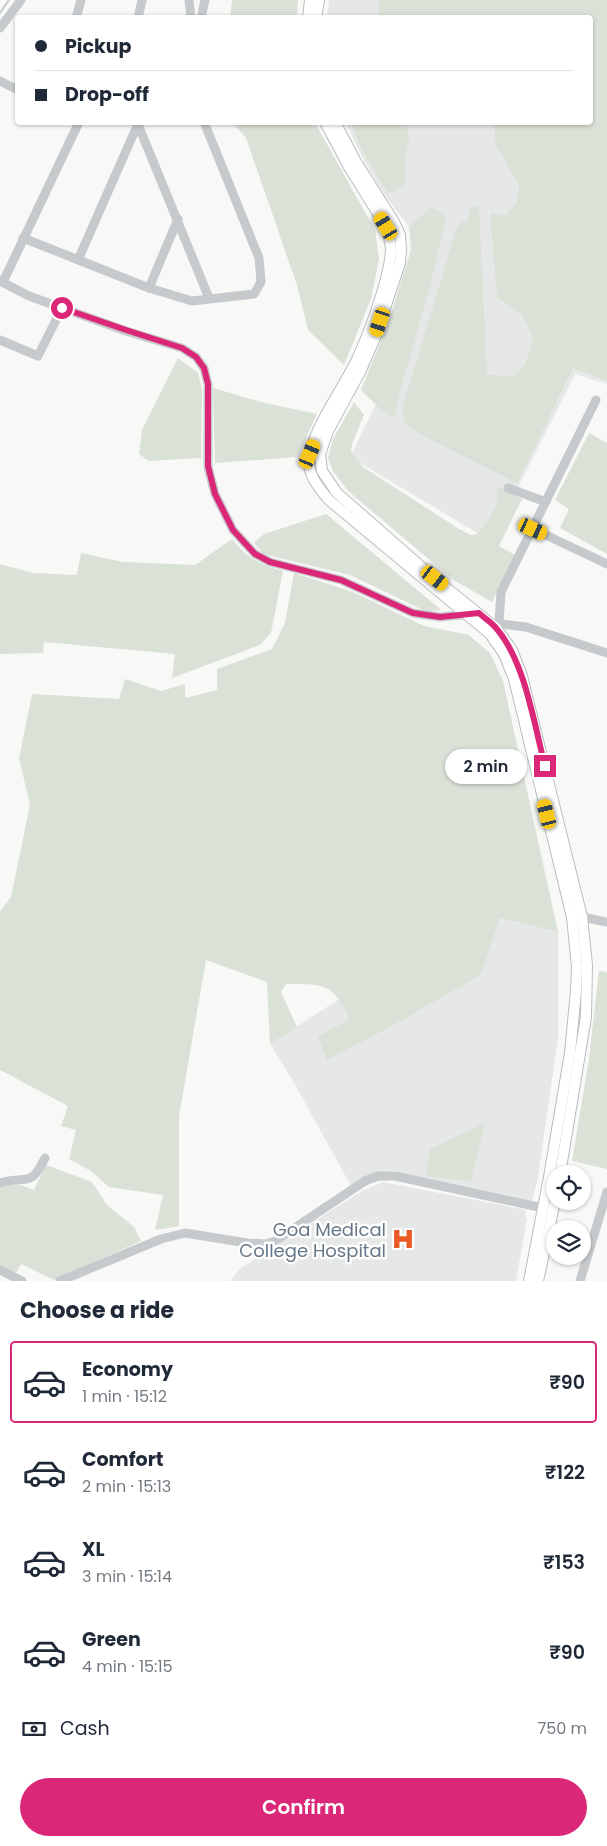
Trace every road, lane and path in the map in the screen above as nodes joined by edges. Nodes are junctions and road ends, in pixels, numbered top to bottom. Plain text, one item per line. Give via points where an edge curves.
1 (21, 0) edge
2 (81, 0) edge
3 (142, 0) edge
4 (189, 0) edge
5 (205, 0) edge
6 (310, 0) edge
7 (319, 0) edge
8 (77, 15) edge
9 (139, 15) edge
10 (191, 15) edge
11 (202, 15) edge
12 (308, 15) edge
13 (316, 15) edge
14 (0, 28) edge
15 (0, 81) edge
16 (15, 88) edge
17 (78, 125) edge
18 (137, 125) edge
19 (137, 125) edge
20 (205, 125) edge
21 (327, 125) edge
22 (337, 125) edge
23 (178, 219) junction
24 (23, 238) junction
25 (78, 260) junction
26 (1, 282) edge
27 (149, 288) junction
28 (209, 298) junction
29 (62, 308) junction
30 (0, 340) edge
31 (596, 400) dead end
32 (508, 488) dead end
33 (546, 502) junction
34 (533, 529) junction
35 (607, 564) edge
36 (479, 613) junction
37 (468, 615) junction
38 (491, 624) junction
39 (607, 654) edge
40 (582, 917) junction
41 (607, 922) edge
42 (45, 1158) dead end
43 (556, 1165) edge
44 (561, 1165) edge
45 (0, 1184) edge
46 (607, 1192) edge
47 (546, 1206) edge
48 (550, 1210) edge
49 (550, 1210) edge
50 (0, 1270) edge
51 (22, 1281) edge
52 (60, 1281) edge
53 (529, 1281) edge
54 (538, 1281) edge
55 (580, 1281) edge

1 - 14 street
2 - 8 street
3 - 9 street
4 - 10 street
5 - 11 street
6 - 12 main road
7 - 13 main road
15 - 16 street
17 - 24 street
18 - 23 street
19 - 25 street
20 - 28 street via 259,258 261,282 254,294
21 - 37 main road via 386,226 391,250 387,274 367,335 353,368 320,427 310,454 310,472 317,487 329,500
22 - 36 main road via 394,222 400,234 401,249 400,263 375,338 328,431 320,454 322,471 337,493
23 - 27 street
23 - 28 street
24 - 25 street
24 - 26 street
25 - 27 street
26 - 29 street
27 - 28 street via 192,301
29 - 30 street via 38,356
29 - 37 street via 182,348 196,357 204,368 208,384 208,466 215,494 233,530 255,554 270,562 341,580 413,613 440,617
31 - 33 street
32 - 33 street
33 - 34 street
34 - 35 street
34 - 38 street via 502,592
36 - 37 street
36 - 38 main road
37 - 38 main road
38 - 39 street via 526,627
38 - 40 main road via 512,650 522,676
38 - 43 main road via 490,634 504,654 514,679 574,933 576,992
40 - 41 street
40 - 44 main road via 587,965 586,1017
42 - 45 street via 33,1177
46 - 55 street
47 - 52 street via 395,1176 378,1176 365,1181 275,1242 247,1243 184,1233 161,1239
48 - 53 main road
49 - 54 main road
50 - 51 street

